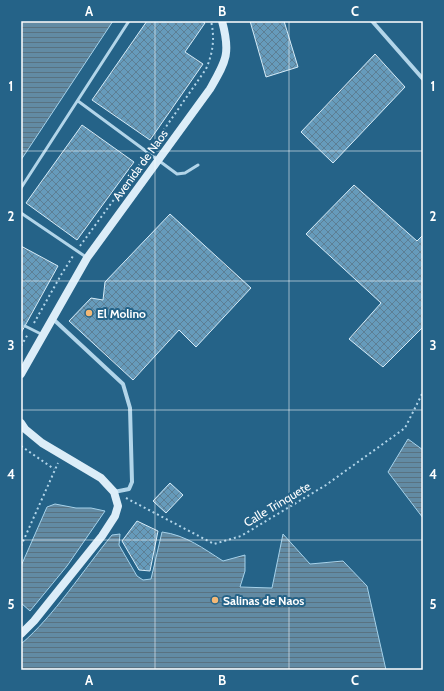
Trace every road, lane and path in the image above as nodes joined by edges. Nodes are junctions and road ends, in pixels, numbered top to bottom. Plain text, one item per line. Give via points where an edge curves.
1 (129, 21) edge
2 (211, 21) edge
3 (222, 21) edge
4 (372, 21) edge
5 (423, 79) edge
6 (78, 101) junction
7 (148, 152) junction
8 (158, 160) junction
9 (198, 166) dead end
10 (21, 188) edge
11 (21, 213) edge
12 (77, 251) junction
13 (87, 258) junction
14 (52, 318) junction
15 (25, 326) dead end
16 (31, 328) junction
17 (43, 334) junction
18 (21, 346) edge
19 (21, 374) edge
20 (423, 392) edge
21 (21, 423) edge
22 (21, 446) edge
23 (62, 455) junction
24 (55, 469) junction
25 (114, 492) junction
26 (21, 546) edge
27 (21, 634) edge

1 - 6 lane
2 - 7 path via 213,44 206,69
3 - 8 main road, Avenida de Naos via 227,51 225,64 210,89
4 - 5 street
6 - 7 lane
6 - 10 lane
7 - 8 lane
7 - 12 path
8 - 9 lane via 177,174
8 - 13 main road, Avenida de Naos
11 - 12 lane
12 - 13 lane
12 - 16 path via 63,270
13 - 14 main road, Avenida de Naos
14 - 17 main road, Avenida de Naos
14 - 25 street via 124,384 130,408 132,482 129,489
15 - 16 lane
16 - 17 lane
16 - 18 path
17 - 19 main road, Avenida de Naos
20 - 25 path, Calle Trinquete via 405,428 326,485 241,536 214,544
21 - 23 main road via 42,443
22 - 24 path
23 - 24 path
23 - 25 main road via 101,478
24 - 26 path
25 - 27 main road via 118,506 115,516 102,536

